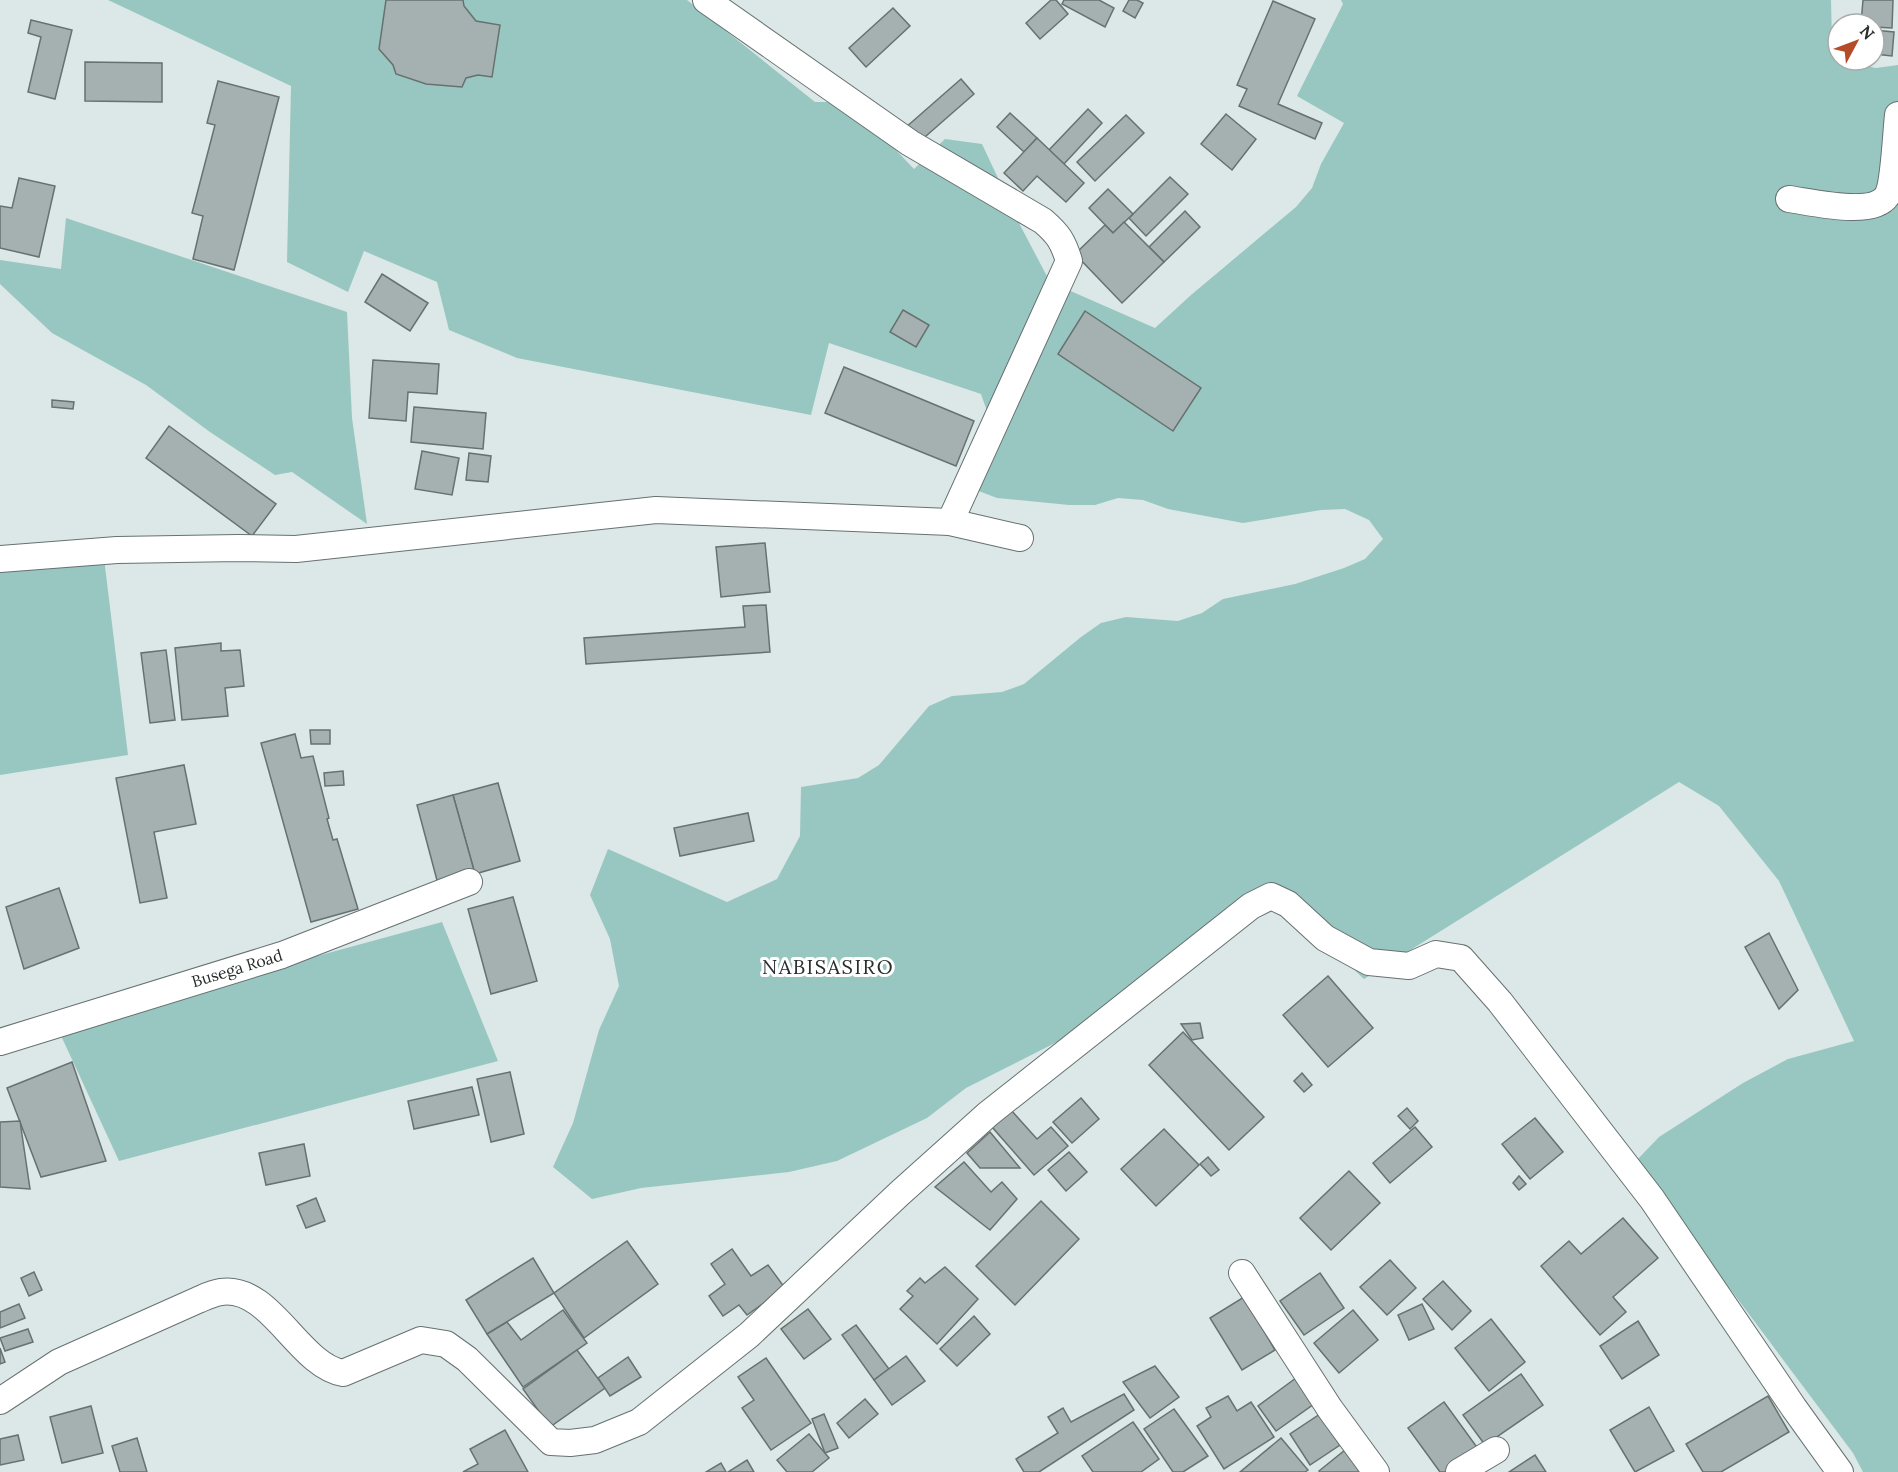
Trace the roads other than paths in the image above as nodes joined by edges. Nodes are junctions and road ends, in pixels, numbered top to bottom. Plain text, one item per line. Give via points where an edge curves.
1 (706, 0) edge
2 (1898, 116) edge
3 (1789, 199) dead end
4 (950, 522) junction
5 (1020, 538) dead end
6 (0, 559) edge
7 (469, 882) dead end
8 (0, 1042) edge
9 (1242, 1273) dead end
10 (0, 1401) edge
11 (1496, 1450) dead end
12 (1376, 1472) edge
13 (1458, 1472) edge
14 (1840, 1472) edge

1 - 4 street via 910,143 1042,221 1064,245 1069,261
2 - 3 street via 1887,196 1876,204 1852,208
4 - 5 street
4 - 6 street via 656,510 296,549 117,550
7 - 8 street, Busega Road via 282,955
9 - 12 street
10 - 14 street via 58,1362 222,1292 240,1294 263,1306 332,1371 343,1373 421,1340 446,1344 467,1359 551,1442 595,1440 639,1422 749,1335 988,1114 1251,906 1271,896 1288,904 1325,938 1369,962 1409,966 1436,954 1461,957 1652,1199
11 - 13 street

